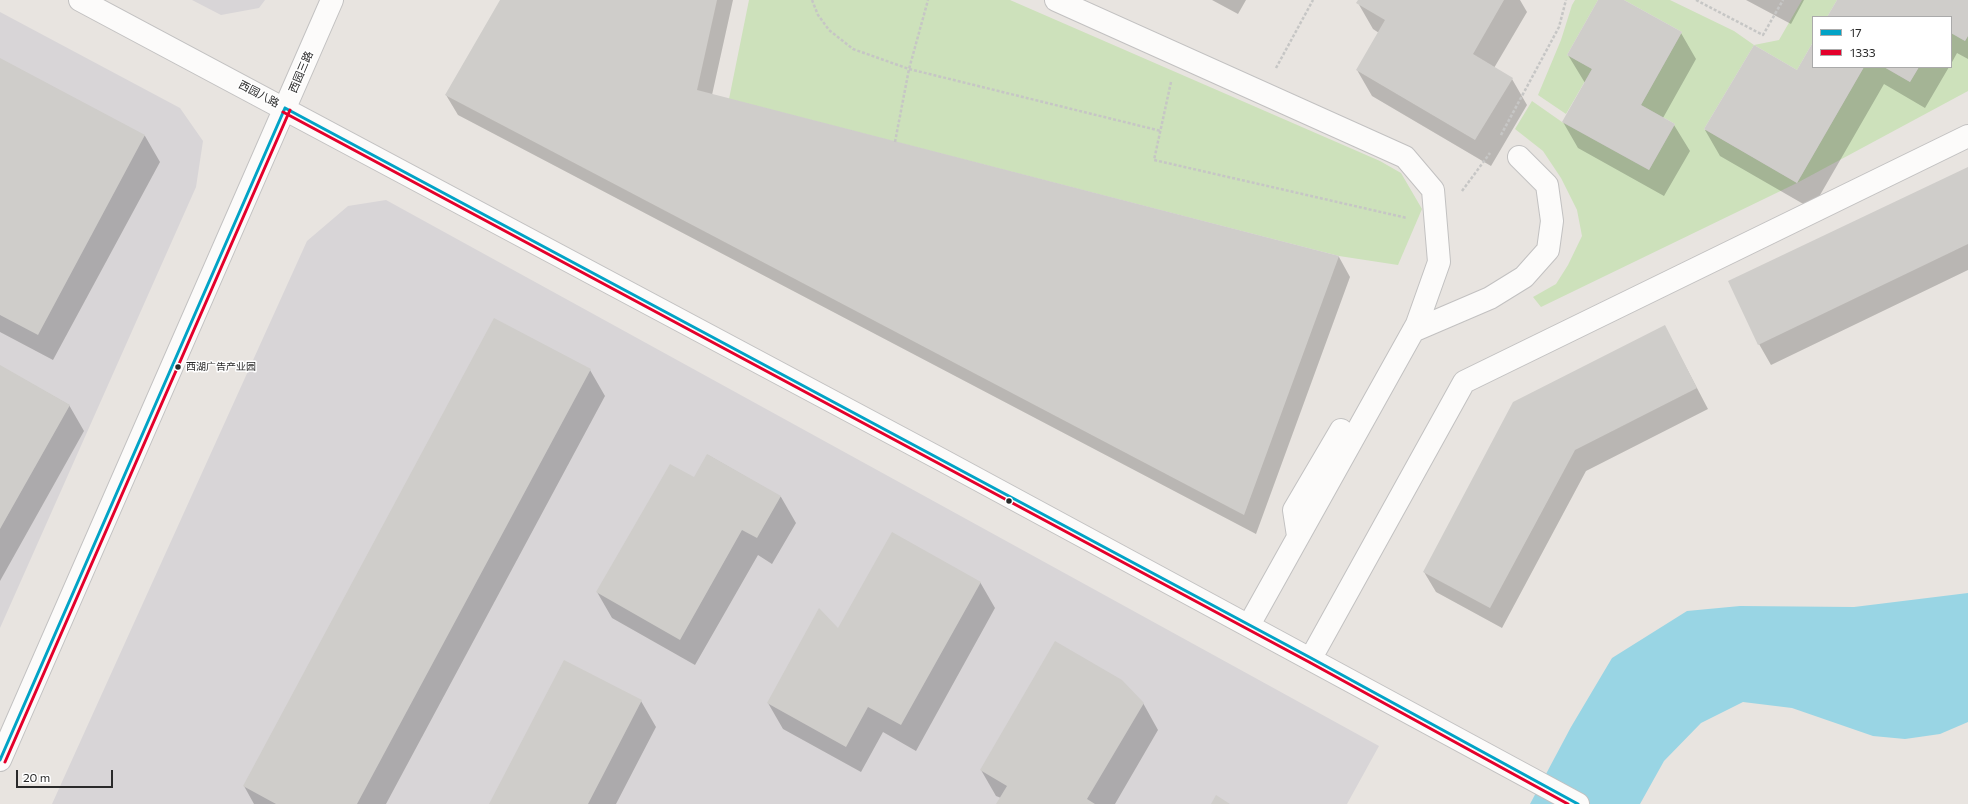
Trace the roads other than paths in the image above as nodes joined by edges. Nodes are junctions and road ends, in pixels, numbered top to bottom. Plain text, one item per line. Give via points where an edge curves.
1 (80, 0) edge
2 (332, 0) edge
3 (1056, 0) edge
4 (285, 108) junction
5 (1968, 136) edge
6 (1519, 157) dead end
7 (1413, 332) junction
8 (1341, 430) dead end
9 (1298, 536) junction
10 (1249, 625) junction
11 (1311, 658) junction
12 (0, 760) edge
13 (1578, 804) edge

1 - 4 street, 西园八路
2 - 4 street, 西园三路
3 - 7 street via 1405,157 1433,190 1439,262
4 - 10 street, 西园八路
4 - 12 street, 西园三路
5 - 11 street via 1464,382
6 - 7 street via 1547,185 1552,221 1548,250 1524,278 1490,298
7 - 9 street
8 - 9 street via 1294,510
9 - 10 street
10 - 11 street, 西园八路
11 - 13 street, 西园八路

